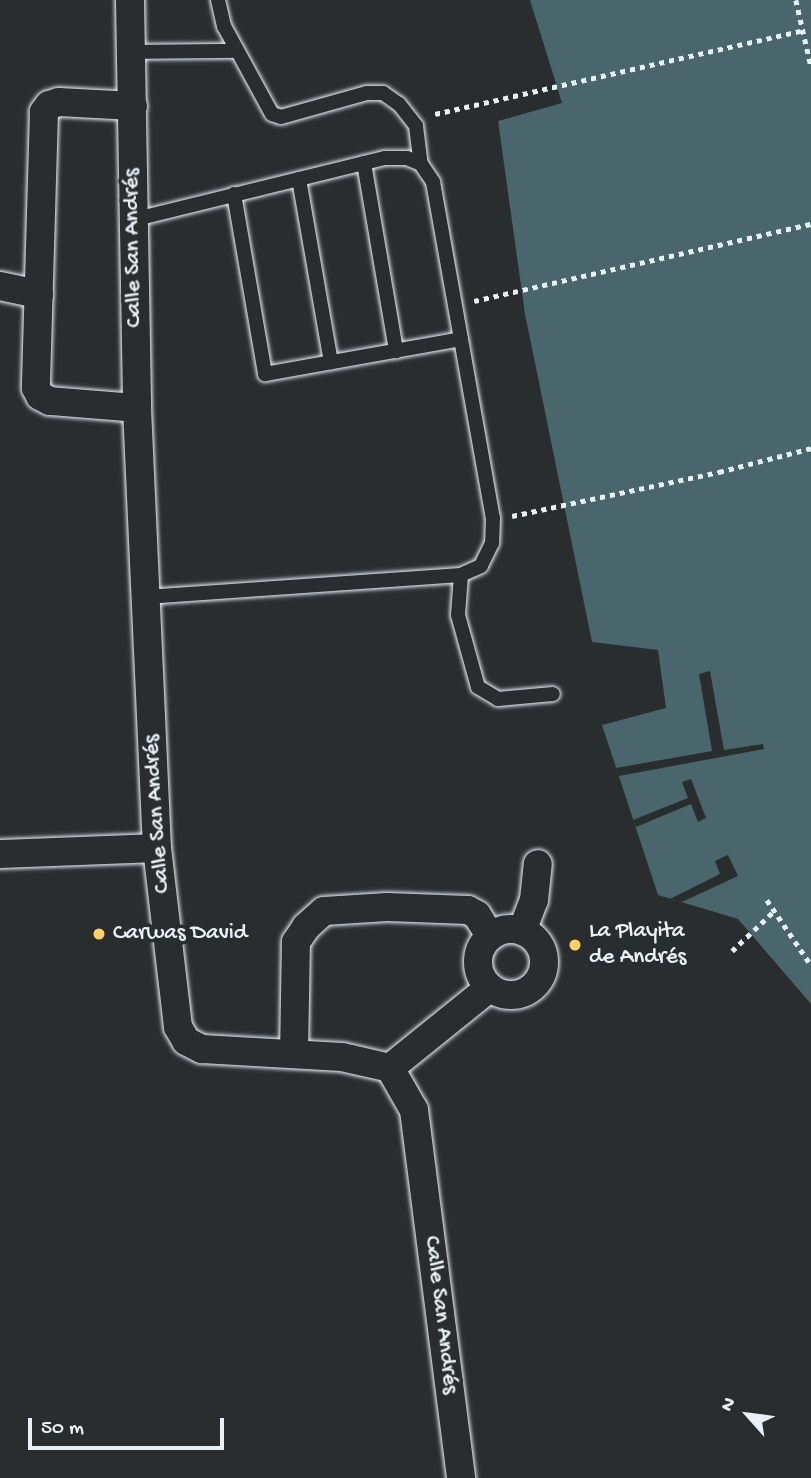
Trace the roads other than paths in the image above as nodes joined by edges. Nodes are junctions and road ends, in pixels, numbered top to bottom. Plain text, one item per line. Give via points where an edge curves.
1 (130, 0) edge
2 (218, 0) edge
3 (237, 51) junction
4 (133, 52) junction
5 (133, 106) junction
6 (364, 163) junction
7 (421, 164) junction
8 (299, 179) junction
9 (234, 194) junction
10 (132, 220) junction
11 (0, 286) edge
12 (38, 294) junction
13 (461, 339) junction
14 (396, 351) junction
15 (331, 362) junction
16 (137, 408) junction
17 (461, 575) junction
18 (146, 597) junction
19 (553, 694) dead end
20 (157, 848) junction
21 (0, 854) edge
22 (538, 864) dead end
23 (522, 931) junction
24 (490, 936) junction
25 (489, 988) junction
26 (294, 1054) junction
27 (390, 1068) junction
28 (461, 1478) edge

1 - 4 street, Calle San Andrés
2 - 3 lane
3 - 4 lane
3 - 7 lane via 272,114 281,117 367,93 383,93 399,104 416,126
4 - 5 street, Calle San Andrés
5 - 10 street, Calle San Andrés
5 - 12 street via 59,102 44,112
6 - 7 lane via 407,158
6 - 8 lane
6 - 14 lane
7 - 13 lane via 433,182
8 - 9 lane
8 - 15 lane
9 - 10 lane
9 - 15 lane via 265,374
10 - 16 street, Calle San Andrés
11 - 12 street
12 - 16 street via 36,388 40,396 50,401
13 - 14 lane
13 - 17 lane via 493,518 492,543 481,566
14 - 15 lane
16 - 18 street, Calle San Andrés
17 - 18 lane
17 - 19 lane via 458,615 478,687 498,699
18 - 20 street, Calle San Andrés
20 - 21 street
20 - 26 street, Calle San Andrés via 178,1027 186,1041 202,1049
22 - 23 street via 534,900
23 - 24 street via 511,928
23 - 25 street via 540,944 545,965 542,975 529,991 519,995
24 - 25 street via 478,956 481,979
24 - 26 street via 477,915 468,910 387,907 324,911 296,942
25 - 27 street
26 - 27 street, Calle San Andrés via 342,1057
27 - 28 street, Calle San Andrés via 414,1110

